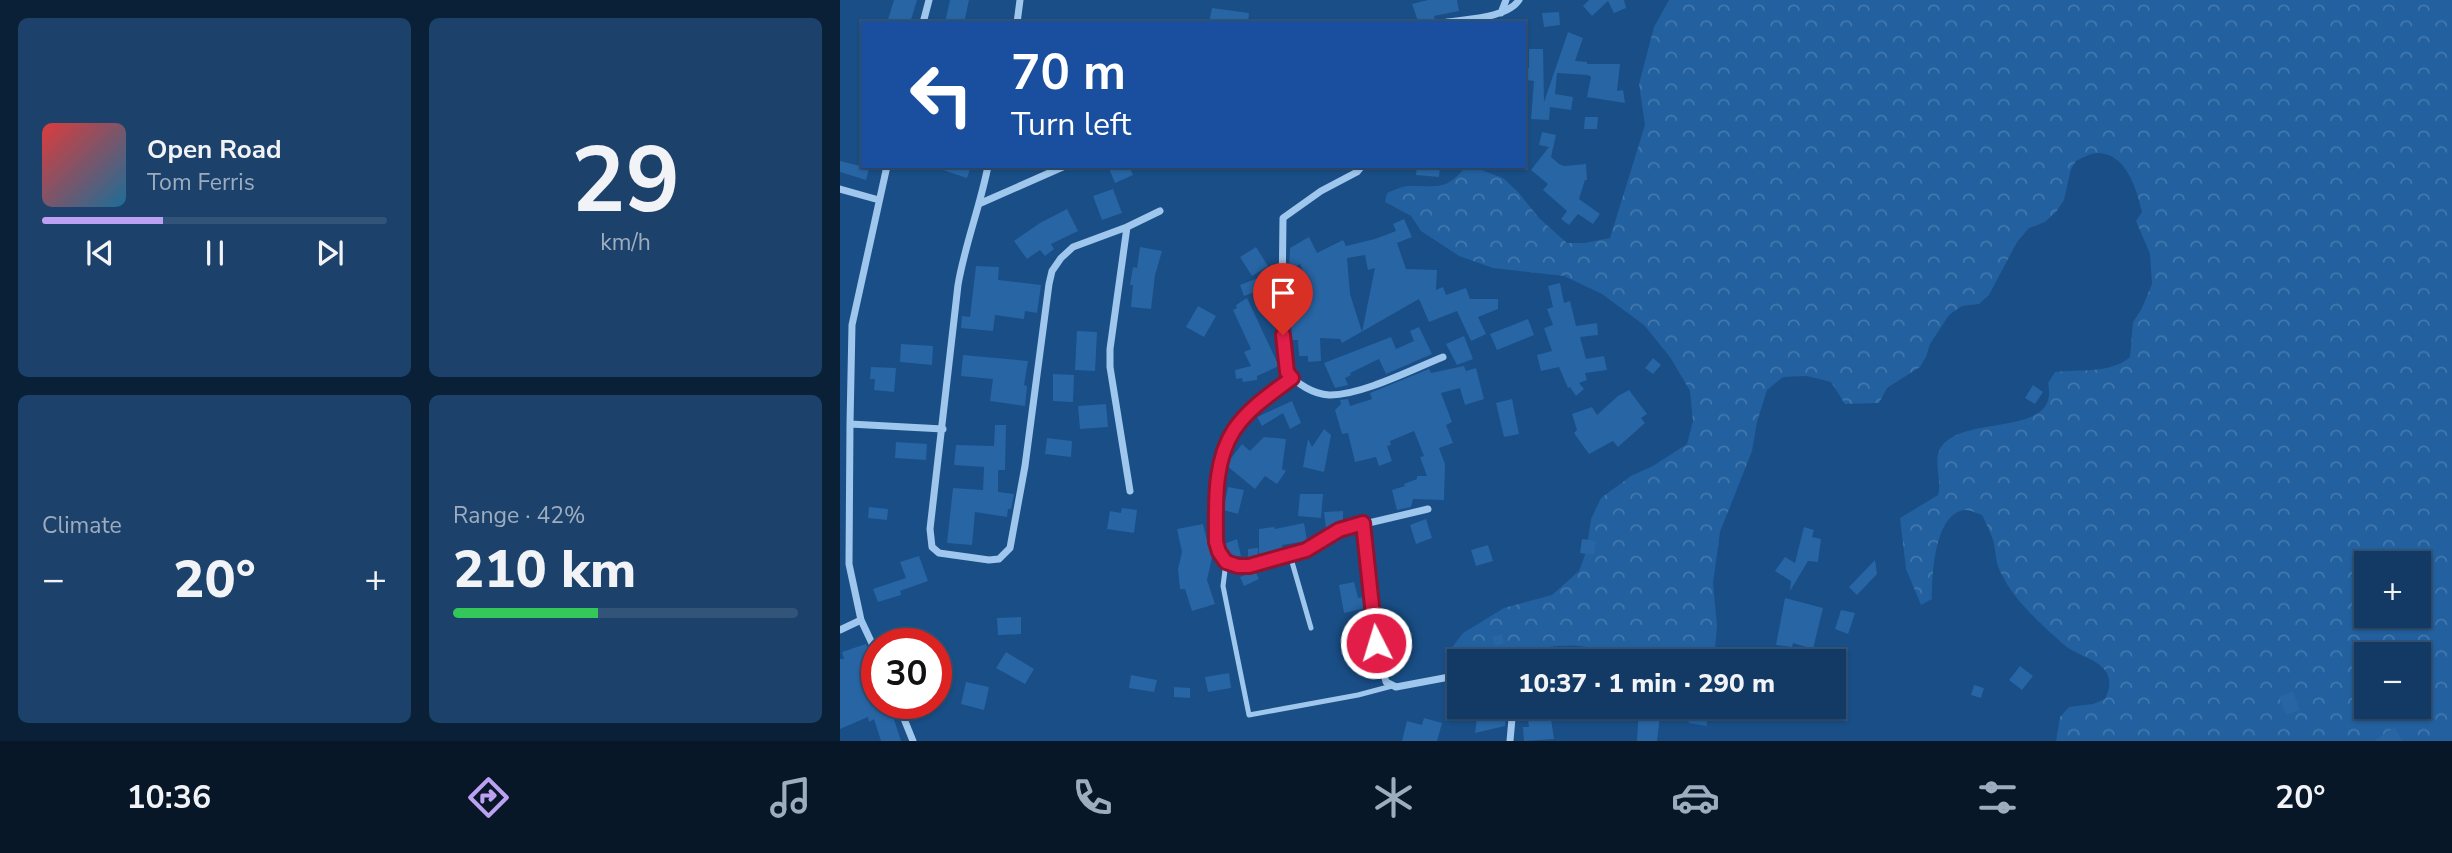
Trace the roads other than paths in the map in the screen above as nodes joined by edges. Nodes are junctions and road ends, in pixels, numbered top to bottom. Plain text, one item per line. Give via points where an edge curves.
1 (929, 0) edge
2 (1020, 0) edge
3 (1506, 0) edge
4 (1519, 0) edge
5 (1501, 13) junction
6 (924, 21) edge
7 (1017, 21) edge
8 (1453, 21) edge
9 (886, 168) edge
10 (988, 168) edge
11 (1060, 168) edge
12 (1360, 168) edge
13 (840, 188) edge
14 (878, 200) junction
15 (981, 203) junction
16 (1160, 211) dead end
17 (1127, 227) junction
18 (1443, 357) dead end
19 (1292, 378) junction
20 (850, 424) junction
21 (943, 429) junction
22 (1130, 491) dead end
23 (1428, 509) dead end
24 (1363, 523) junction
25 (1290, 555) junction
26 (1226, 562) junction
27 (861, 620) junction
28 (865, 628) edge
29 (1311, 628) dead end
30 (840, 630) edge
31 (1447, 678) edge
32 (1392, 686) junction
33 (904, 719) edge
34 (1512, 719) edge
35 (914, 741) edge
36 (1510, 741) edge

1 - 6 street
2 - 7 street
3 - 5 street
4 - 5 street
5 - 8 street
9 - 14 street
10 - 15 street
11 - 15 street
12 - 19 street via 1283,218 1283,335 1287,372
13 - 14 street
14 - 20 street via 852,325
15 - 21 street via 958,285
16 - 17 street
17 - 21 street via 1073,247 1052,271 1013,539 999,559 939,553 932,547 930,529
17 - 22 street via 1110,349
18 - 19 street via 1339,394 1318,393
19 - 26 street via 1234,430 1223,454 1216,542
20 - 21 street
20 - 27 street via 849,564
23 - 24 street
24 - 25 street
24 - 32 street via 1376,643 1384,679
25 - 26 street via 1249,566
25 - 29 lane
26 - 32 lane via 1223,586 1249,715
27 - 28 street
27 - 30 street
31 - 32 street
33 - 35 street
34 - 36 street

